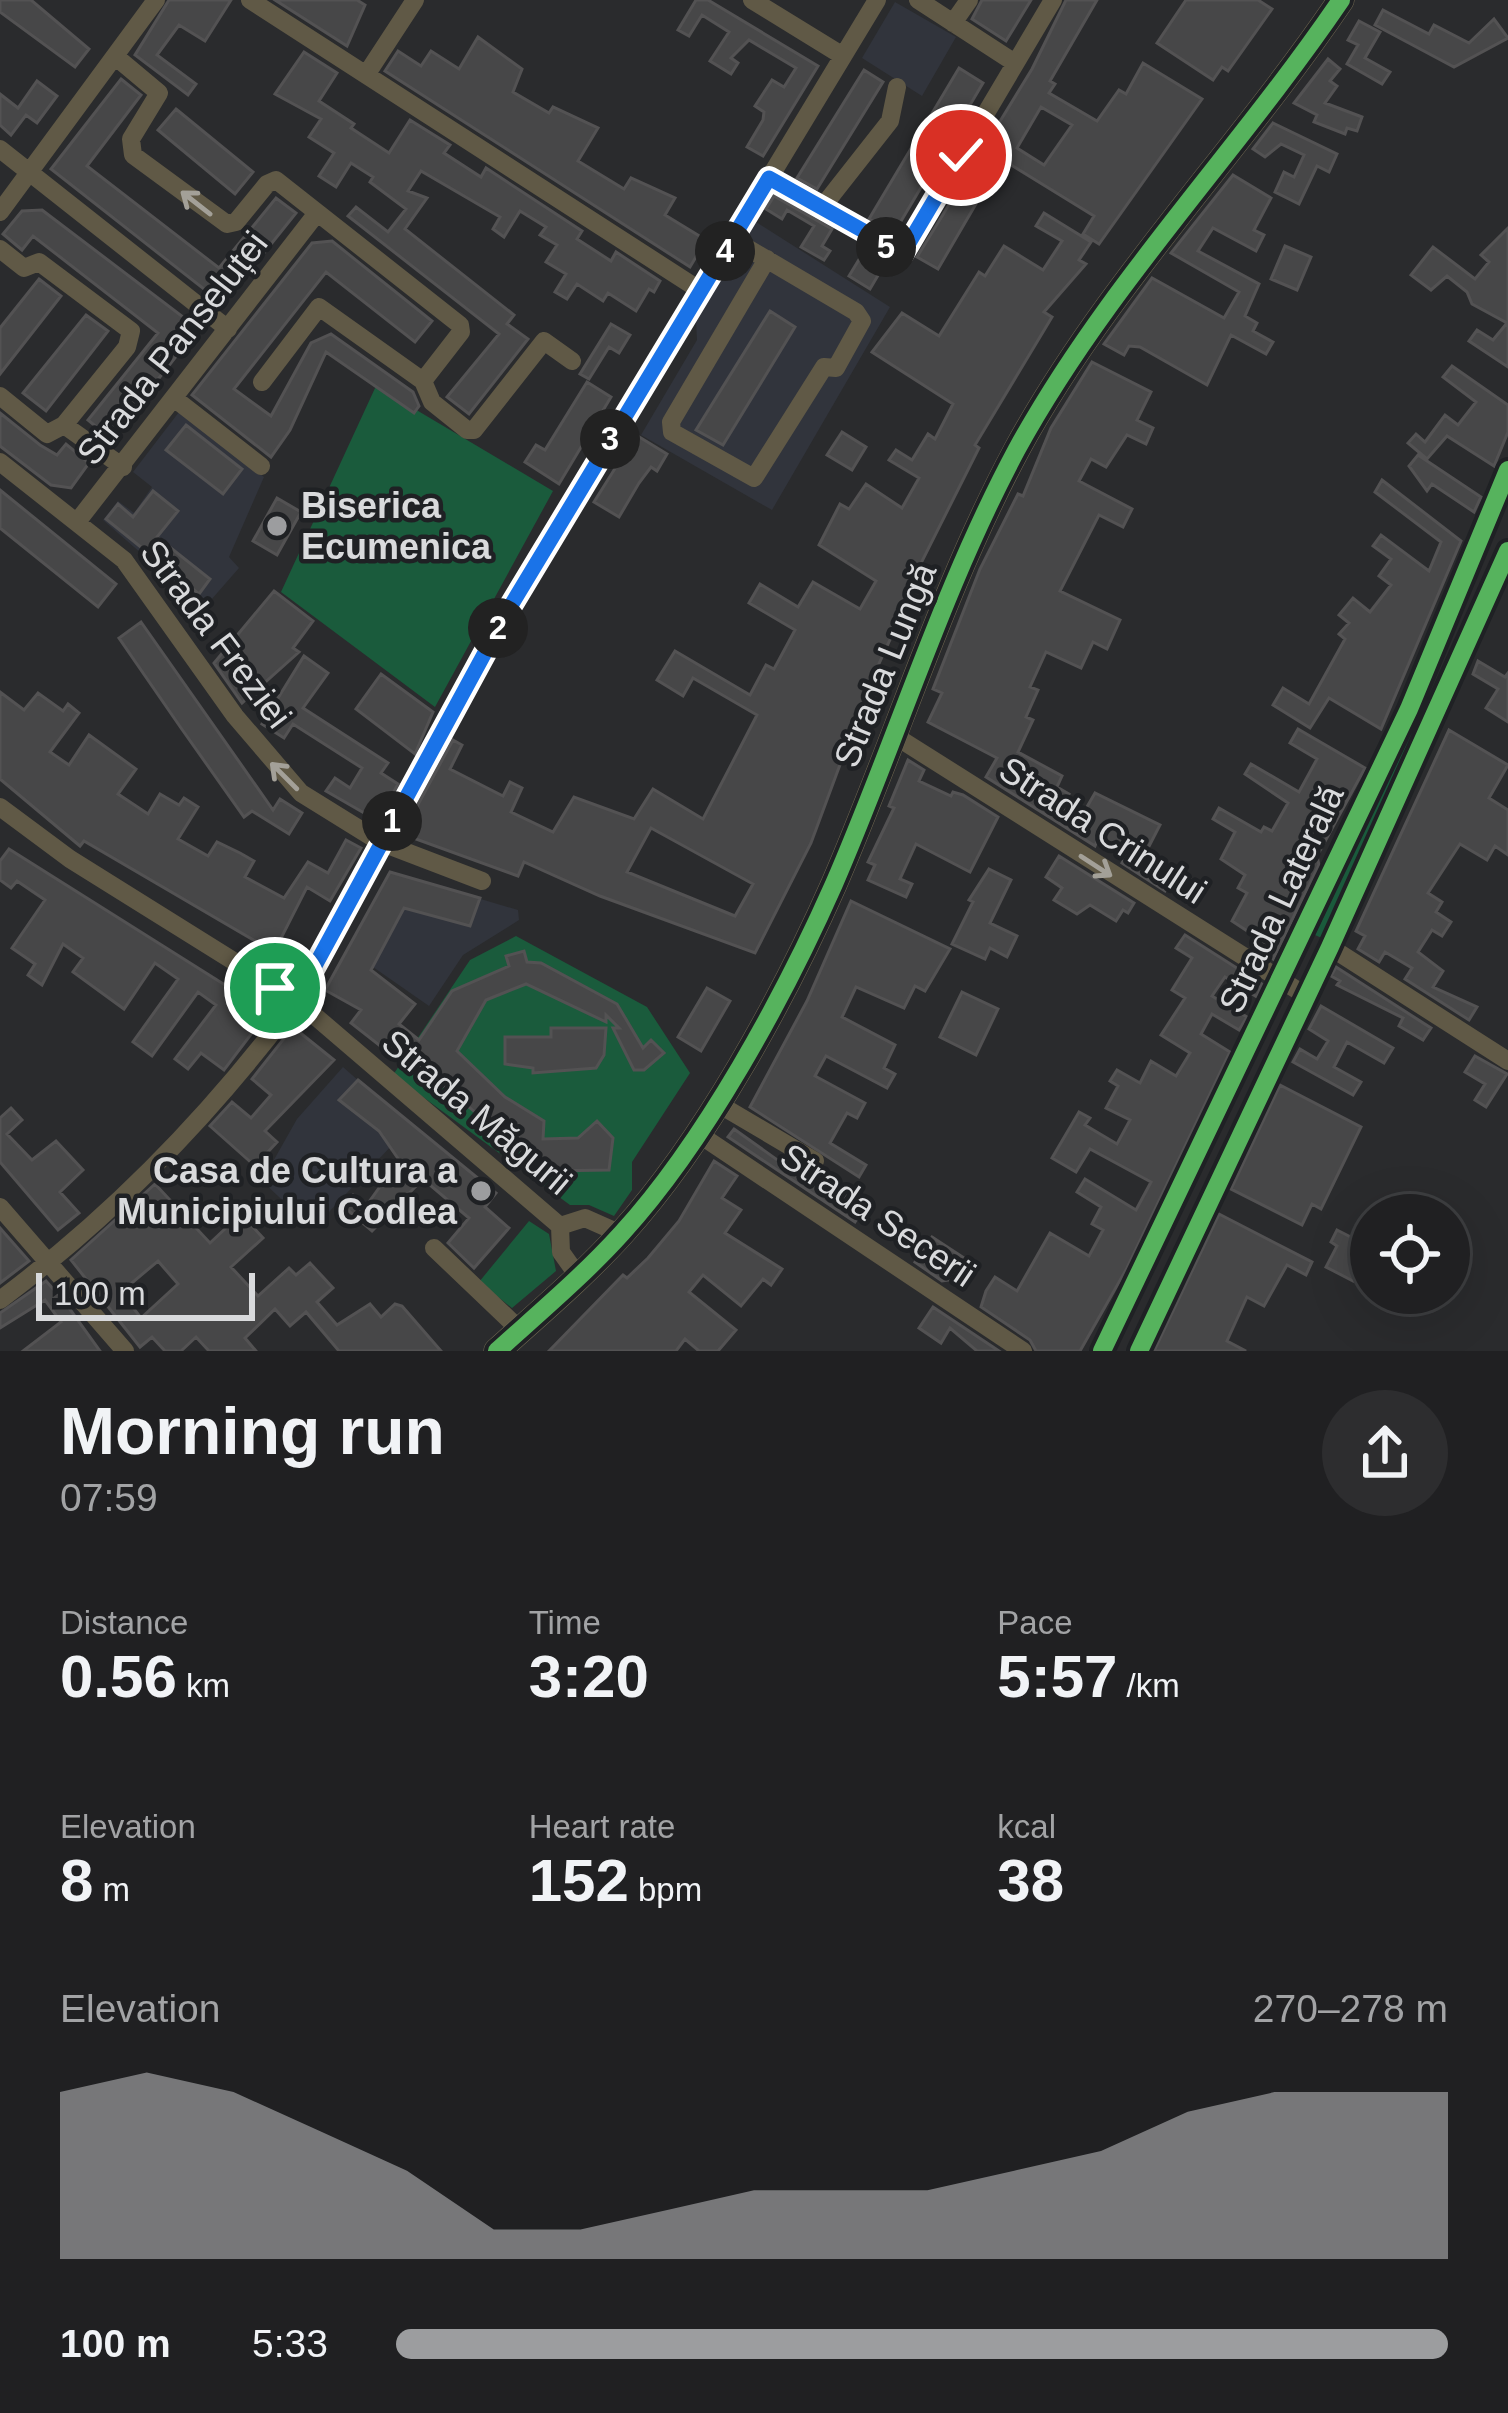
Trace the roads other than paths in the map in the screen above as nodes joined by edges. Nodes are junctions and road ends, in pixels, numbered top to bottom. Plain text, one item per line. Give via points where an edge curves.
1 (156, 0) edge
2 (250, 0) edge
3 (415, 0) edge
4 (752, 0) edge
5 (878, 0) edge
6 (917, 0) edge
7 (969, 0) edge
8 (1053, 0) edge
9 (1341, 0) edge
10 (953, 23) junction
11 (116, 56) junction
12 (843, 56) junction
13 (1016, 63) junction
14 (366, 75) junction
15 (68, 82) dead end
16 (897, 87) dead end
17 (87, 96) junction
18 (0, 149) edge
19 (30, 173) junction
20 (769, 178) junction
21 (820, 209) junction
22 (0, 212) edge
23 (317, 213) junction
24 (732, 239) junction
25 (0, 249) edge
26 (766, 259) junction
27 (701, 291) junction
28 (228, 329) junction
29 (572, 361) dead end
30 (423, 381) junction
31 (262, 382) dead end
32 (0, 396) edge
33 (175, 399) junction
34 (64, 425) junction
35 (0, 462) edge
36 (261, 466) dead end
37 (123, 467) junction
38 (1508, 470) edge
39 (77, 522) junction
40 (1508, 551) edge
41 (1425, 672) junction
42 (1450, 684) junction
43 (892, 734) junction
44 (0, 808) edge
45 (380, 842) junction
46 (482, 881) dead end
47 (1330, 947) junction
48 (1279, 980) junction
49 (304, 986) junction
50 (283, 992) junction
51 (1307, 997) junction
52 (309, 1011) junction
53 (287, 1013) junction
54 (1508, 1061) edge
55 (715, 1102) junction
56 (697, 1133) junction
57 (815, 1161) dead end
58 (0, 1207) edge
59 (560, 1226) junction
60 (621, 1234) junction
61 (434, 1248) dead end
62 (50, 1262) junction
63 (578, 1276) junction
64 (0, 1300) edge
65 (520, 1330) junction
66 (125, 1351) edge
67 (497, 1351) edge
68 (1023, 1351) edge
69 (1102, 1351) edge
70 (1139, 1351) edge

1 - 11 street
2 - 14 street
3 - 14 street
4 - 12 street
5 - 12 street
6 - 10 street
7 - 10 street
8 - 13 street
9 - 43 highway, Strada Lungă via 1069,362 950,586
10 - 13 street
11 - 17 street
23 -> 11 street, Strada Panseluței via 271,180 236,222 219,221 133,155 131,139 159,93
12 - 20 street
13 - 21 street via 903,253
14 - 27 street
15 - 17 street
16 - 21 street via 890,121
17 - 19 street
18 - 19 street
19 - 22 street
19 - 28 street
20 - 21 street
20 - 24 street
23 - 28 street, Strada Panseluței
23 - 30 street, Strada Panseluței via 460,325
24 - 26 street
24 - 27 street
25 - 34 street via 25,268 39,262 131,332
26 - 26 street via 671,422 672,432 754,478 824,367 846,358 862,321
27 - 45 street via 507,612
28 - 33 street, Strada Panseluței
29 - 30 street via 544,341 471,431 432,402
30 - 31 street via 320,307
32 - 34 street via 47,434
33 - 36 street
33 - 37 street, Strada Panseluței
34 - 37 street
35 - 39 street, Strada Freziei
37 - 39 street, Strada Panseluței
38 - 41 street, Strada Laterală
45 -> 39 street, Strada Freziei via 285,778 135,572
40 - 42 street, Strada Laterală
41 - 42 street
41 - 48 street, Strada Laterală
42 - 47 street, Strada Laterală
43 -> 48 street, Strada Crinului
43 - 55 highway, Strada Lungă via 791,974
44 - 50 street
45 - 46 street, Strada Freziei
45 - 49 street
47 - 51 street, Strada Laterală
47 - 54 street
48 - 51 street, Strada Crinului
48 - 69 street, Strada Laterală
49 - 50 street
49 - 52 street
50 - 53 street
51 - 70 street, Strada Laterală
52 - 53 street
52 - 59 street, Strada Măgurii
53 - 62 street via 179,1141
55 - 56 highway, Strada Lungă
55 - 57 street
56 - 60 highway, Strada Lungă
56 - 68 street, Strada Secerii
58 - 62 street
59 - 60 street via 585,1218
59 - 63 street, Strada Măgurii via 561,1252
60 - 63 highway, Strada Lungă
61 - 65 street
62 - 64 street
62 - 66 street
63 - 65 highway, Strada Lungă
65 - 67 highway, Strada Lungă

